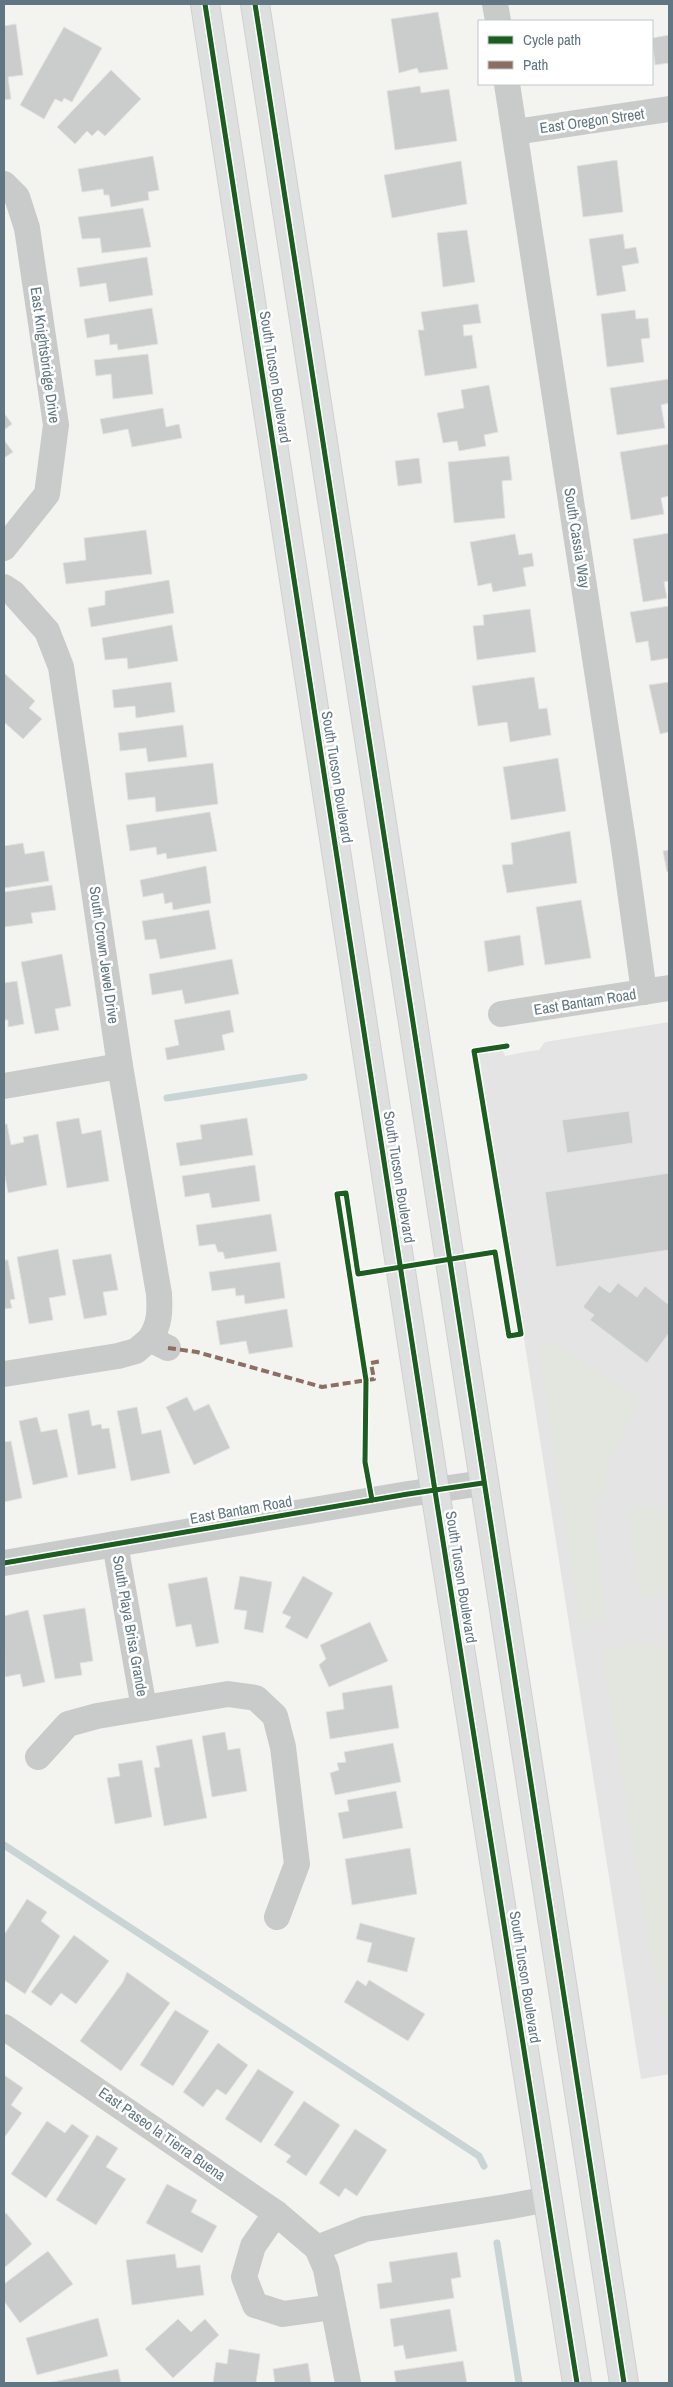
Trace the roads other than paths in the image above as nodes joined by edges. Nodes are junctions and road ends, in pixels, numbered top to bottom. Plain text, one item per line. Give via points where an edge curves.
1 (205, 4) edge
2 (255, 4) edge
3 (495, 4) edge
4 (498, 20) edge
5 (507, 85) edge
6 (669, 109) edge
7 (515, 132) junction
8 (4, 184) edge
9 (4, 548) edge
10 (4, 587) edge
11 (657, 990) edge
12 (501, 1014) dead end
13 (120, 1066) junction
14 (4, 1086) edge
15 (4, 1374) edge
16 (483, 1483) junction
17 (435, 1491) junction
18 (115, 1544) junction
19 (4, 1563) edge
20 (144, 1708) junction
21 (38, 1757) dead end
22 (277, 1918) dead end
23 (4, 2027) edge
24 (548, 2198) junction
25 (276, 2213) junction
26 (317, 2248) junction
27 (333, 2307) junction
28 (348, 2383) edge
29 (577, 2383) edge
30 (624, 2383) edge

1 - 17 main road, South Tucson Boulevard
2 - 16 main road
3 - 4 street
5 - 7 street, South Cassia Way
6 - 7 street, East Oregon Street
7 - 11 street, South Cassia Way via 624,847
8 - 9 street, East Knightsbridge Drive via 18,196 27,228 56,425 47,494
10 - 13 street, South Crown Jewel Drive via 47,631 61,667
11 - 12 street, East Bantam Road
13 - 14 street
13 - 15 street, South Crown Jewel Drive via 159,1294 160,1316 156,1329 159,1344 118,1356
16 - 17 street, East Bantam Road
16 - 30 main road
17 - 18 street, East Bantam Road
17 - 24 main road, South Tucson Boulevard
18 - 19 street, East Bantam Road
18 - 20 street, South Playa Brisa Grande
20 - 21 street, South Playa Brisa Grande via 68,1724
20 - 22 street, South Playa Brisa Grande via 228,1694 262,1695 275,1716 283,1747 297,1864
23 - 25 street, East Paseo la Tierra Buena
24 - 26 street via 365,2229
24 - 29 main road, South Tucson Boulevard
25 - 26 street, East Paseo la Tierra Buena
25 - 27 street via 253,2246 244,2277 255,2305 283,2314
26 - 27 street, East Paseo la Tierra Buena via 326,2270
27 - 28 street, East Paseo la Tierra Buena

